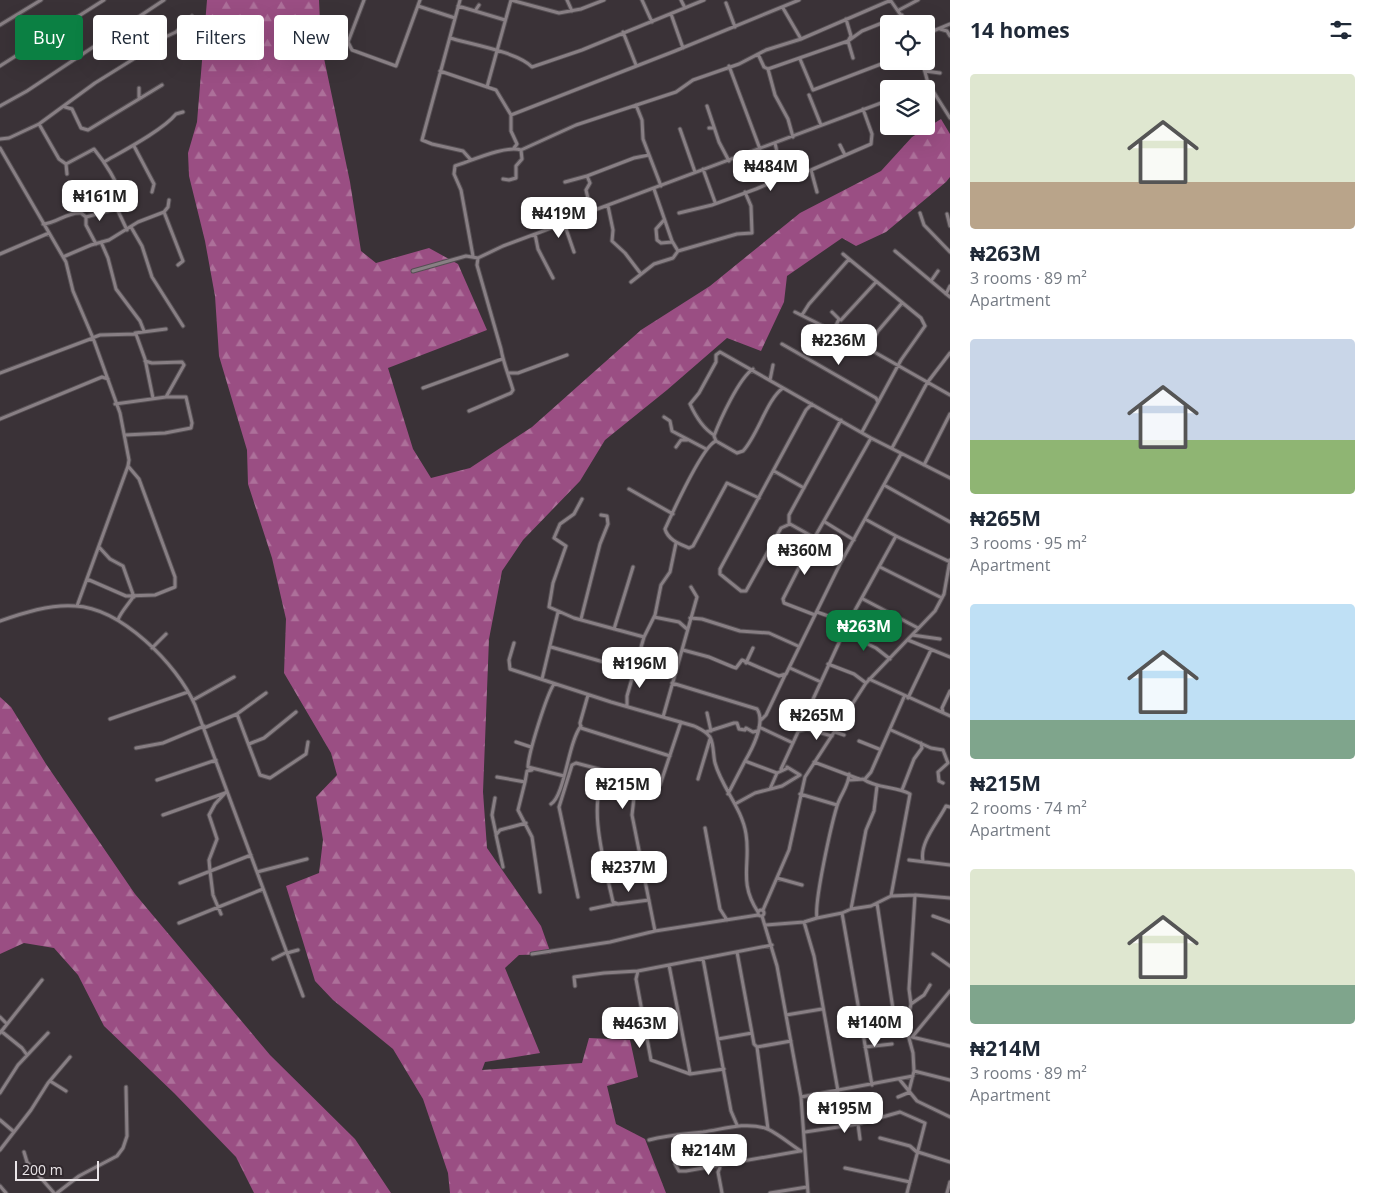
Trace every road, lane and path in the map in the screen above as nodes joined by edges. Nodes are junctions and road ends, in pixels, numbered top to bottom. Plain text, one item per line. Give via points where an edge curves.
1 (41, 0) edge
2 (104, 0) edge
3 (164, 0) edge
4 (364, 0) edge
5 (420, 0) edge
6 (460, 0) edge
7 (511, 0) edge
8 (567, 0) edge
9 (604, 0) edge
10 (642, 0) edge
11 (681, 0) edge
12 (704, 0) edge
13 (799, 0) edge
14 (891, 0) edge
15 (918, 0) edge
16 (726, 3) dead end
17 (479, 5) dead end
18 (418, 6) junction
19 (458, 6) junction
20 (685, 8) junction
21 (783, 8) junction
22 (899, 10) junction
23 (475, 11) junction
24 (572, 12) junction
25 (670, 14) junction
26 (17, 15) edge
27 (81, 15) edge
28 (902, 15) edge
29 (15, 16) edge
30 (456, 18) junction
31 (846, 19) junction
32 (505, 20) junction
33 (652, 22) junction
34 (880, 24) edge
35 (950, 24) edge
36 (0, 25) edge
37 (735, 27) junction
38 (940, 29) junction
39 (177, 31) edge
40 (935, 31) edge
41 (623, 32) junction
42 (950, 36) edge
43 (450, 38) junction
44 (801, 39) junction
45 (848, 41) junction
46 (683, 48) junction
47 (497, 51) junction
48 (530, 54) dead end
49 (758, 54) junction
50 (15, 57) edge
51 (853, 58) dead end
52 (800, 59) junction
53 (528, 62) junction
54 (880, 64) edge
55 (636, 65) junction
56 (0, 66) edge
57 (729, 66) junction
58 (768, 69) junction
59 (440, 71) junction
60 (925, 71) joint
61 (940, 73) dead end
62 (927, 80) edge
63 (162, 86) dead end
64 (486, 87) junction
65 (139, 88) dead end
66 (935, 94) edge
67 (809, 95) dead end
68 (139, 98) junction
69 (880, 103) edge
70 (636, 105) junction
71 (0, 106) edge
72 (707, 106) dead end
73 (64, 107) junction
74 (863, 110) junction
75 (183, 112) dead end
76 (511, 115) junction
77 (950, 118) edge
78 (38, 124) junction
79 (821, 125) junction
80 (709, 128) dead end
81 (714, 128) junction
82 (680, 129) dead end
83 (794, 136) junction
84 (0, 140) edge
85 (775, 143) junction
86 (840, 144) dead end
87 (134, 146) junction
88 (0, 148) edge
89 (514, 148) junction
90 (760, 149) junction
91 (521, 150) junction
92 (649, 155) junction
93 (845, 155) junction
94 (471, 160) junction
95 (729, 160) junction
96 (104, 162) junction
97 (66, 164) junction
98 (703, 169) junction
99 (811, 170) junction
100 (695, 172) junction
101 (67, 174) dead end
102 (782, 175) junction
103 (587, 176) junction
104 (503, 178) dead end
105 (565, 182) dead end
106 (661, 186) junction
107 (654, 189) junction
108 (152, 192) dead end
109 (745, 192) junction
110 (817, 192) dead end
111 (70, 194) dead end
112 (170, 200) dead end
113 (715, 202) junction
114 (608, 206) junction
115 (115, 209) junction
116 (591, 211) junction
117 (79, 212) junction
118 (164, 212) junction
119 (679, 213) dead end
120 (920, 213) dead end
121 (947, 214) dead end
122 (86, 217) junction
123 (664, 220) junction
124 (564, 222) junction
125 (43, 224) junction
126 (950, 226) edge
127 (131, 227) junction
128 (127, 230) junction
129 (49, 233) junction
130 (535, 234) junction
131 (673, 242) junction
132 (98, 243) junction
133 (678, 251) junction
134 (895, 251) dead end
135 (574, 252) dead end
136 (950, 252) edge
137 (0, 254) edge
138 (842, 254) dead end
139 (473, 256) junction
140 (63, 257) junction
141 (478, 258) junction
142 (848, 259) junction
143 (178, 265) dead end
144 (413, 271) dead end
145 (938, 271) dead end
146 (640, 274) junction
147 (553, 278) dead end
148 (931, 281) junction
149 (631, 282) dead end
150 (876, 282) junction
151 (950, 286) edge
152 (946, 294) junction
153 (950, 297) edge
154 (902, 302) junction
155 (795, 312) dead end
156 (832, 312) dead end
157 (802, 315) junction
158 (841, 320) dead end
159 (183, 326) dead end
160 (166, 329) dead end
161 (144, 331) junction
162 (832, 331) junction
163 (818, 332) dead end
164 (135, 334) junction
165 (841, 335) junction
166 (92, 338) junction
167 (782, 344) dead end
168 (835, 347) dead end
169 (869, 349) junction
170 (950, 353) edge
171 (566, 355) dead end
172 (502, 358) junction
173 (145, 361) junction
174 (773, 365) dead end
175 (898, 366) junction
176 (753, 369) junction
177 (105, 372) junction
178 (0, 373) edge
179 (508, 373) junction
180 (102, 377) junction
181 (108, 379) junction
182 (770, 380) junction
183 (927, 383) junction
184 (423, 388) dead end
185 (783, 388) junction
186 (950, 396) edge
187 (166, 397) junction
188 (153, 398) junction
189 (878, 403) junction
190 (115, 404) junction
191 (812, 404) junction
192 (469, 411) dead end
193 (950, 414) edge
194 (664, 417) dead end
195 (0, 418) edge
196 (841, 420) junction
197 (666, 431) dead end
198 (672, 431) junction
199 (862, 432) junction
200 (125, 435) junction
201 (714, 435) junction
202 (871, 438) junction
203 (687, 440) junction
204 (716, 441) junction
205 (676, 447) dead end
206 (892, 448) junction
207 (706, 449) junction
208 (901, 453) junction
209 (924, 465) junction
210 (128, 466) junction
211 (774, 471) junction
212 (950, 478) edge
213 (884, 485) junction
214 (804, 488) junction
215 (629, 489) dead end
216 (759, 498) junction
217 (582, 499) dead end
218 (672, 514) junction
219 (601, 515) dead end
220 (865, 519) junction
221 (950, 522) edge
222 (790, 524) junction
223 (825, 524) junction
224 (896, 536) junction
225 (815, 538) junction
226 (854, 540) junction
227 (676, 543) junction
228 (99, 547) junction
229 (950, 561) edge
230 (633, 567) dead end
231 (880, 567) junction
232 (88, 579) junction
233 (948, 585) edge
234 (691, 587) dead end
235 (133, 597) junction
236 (943, 598) junction
237 (863, 599) junction
238 (77, 606) junction
239 (558, 612) junction
240 (816, 614) junction
241 (654, 617) junction
242 (690, 618) junction
243 (581, 619) junction
244 (118, 620) junction
245 (0, 621) edge
246 (848, 624) junction
247 (614, 628) junction
248 (918, 628) junction
249 (687, 629) junction
250 (845, 633) junction
251 (166, 634) dead end
252 (912, 635) junction
253 (644, 637) junction
254 (940, 639) dead end
255 (908, 640) junction
256 (514, 643) dead end
257 (798, 646) junction
258 (551, 647) junction
259 (152, 648) junction
260 (753, 648) dead end
261 (683, 650) junction
262 (931, 650) junction
263 (950, 657) edge
264 (890, 659) junction
265 (746, 663) junction
266 (828, 664) junction
267 (790, 668) junction
268 (635, 671) junction
269 (786, 674) junction
270 (234, 677) dead end
271 (542, 680) junction
272 (868, 681) junction
273 (821, 682) junction
274 (672, 683) junction
275 (554, 684) junction
276 (950, 691) edge
277 (188, 692) junction
278 (266, 693) dead end
279 (588, 695) junction
280 (906, 697) junction
281 (193, 700) junction
282 (627, 705) junction
283 (942, 710) junction
284 (296, 712) dead end
285 (708, 713) dead end
286 (237, 714) junction
287 (950, 716) edge
288 (663, 717) junction
289 (110, 718) dead end
290 (681, 722) junction
291 (759, 722) junction
292 (803, 724) junction
293 (581, 726) junction
294 (204, 727) junction
295 (759, 729) junction
296 (807, 729) junction
297 (891, 730) junction
298 (712, 731) junction
299 (798, 731) junction
300 (705, 732) junction
301 (835, 732) junction
302 (844, 735) dead end
303 (832, 736) junction
304 (710, 738) junction
305 (859, 741) dead end
306 (308, 742) dead end
307 (516, 742) dead end
308 (921, 742) junction
309 (793, 743) junction
310 (249, 744) junction
311 (136, 748) dead end
312 (531, 748) junction
313 (880, 749) junction
314 (707, 750) junction
315 (713, 752) junction
316 (670, 756) junction
317 (216, 760) junction
318 (745, 761) junction
319 (783, 762) junction
320 (814, 762) junction
321 (788, 768) junction
322 (529, 769) junction
323 (781, 769) junction
324 (607, 773) junction
325 (777, 773) junction
326 (849, 774) junction
327 (800, 775) junction
328 (564, 776) junction
329 (497, 777) dead end
330 (805, 777) junction
331 (868, 777) junction
332 (698, 779) dead end
333 (861, 779) junction
334 (157, 780) dead end
335 (849, 780) junction
336 (525, 782) junction
337 (642, 782) junction
338 (868, 782) junction
339 (943, 783) dead end
340 (877, 785) junction
341 (770, 789) junction
342 (902, 790) junction
343 (226, 792) junction
344 (728, 794) junction
345 (800, 794) junction
346 (495, 798) dead end
347 (551, 804) dead end
348 (735, 804) junction
349 (837, 805) junction
350 (950, 806) edge
351 (163, 815) dead end
352 (526, 823) junction
353 (493, 828) junction
354 (705, 828) dead end
355 (500, 830) junction
356 (496, 835) junction
357 (251, 857) junction
358 (307, 859) dead end
359 (909, 860) dead end
360 (923, 861) junction
361 (950, 865) edge
362 (502, 867) dead end
363 (210, 871) junction
364 (257, 872) junction
365 (777, 878) junction
366 (180, 883) dead end
367 (802, 885) dead end
368 (263, 889) junction
369 (540, 892) dead end
370 (915, 895) junction
371 (891, 896) junction
372 (950, 896) edge
373 (578, 897) dead end
374 (649, 900) junction
375 (877, 903) junction
376 (615, 904) junction
377 (219, 908) junction
378 (592, 909) dead end
379 (851, 909) junction
380 (842, 913) junction
381 (221, 914) dead end
382 (760, 915) junction
383 (933, 916) dead end
384 (817, 918) junction
385 (727, 920) junction
386 (804, 922) junction
387 (950, 922) edge
388 (179, 923) dead end
389 (766, 925) junction
390 (655, 931) junction
391 (772, 945) junction
392 (298, 950) dead end
393 (287, 952) junction
394 (737, 952) junction
395 (532, 954) dead end
396 (933, 954) dead end
397 (273, 958) dead end
398 (703, 958) junction
399 (669, 965) junction
400 (950, 966) edge
401 (638, 971) junction
402 (42, 980) dead end
403 (930, 984) dead end
404 (574, 986) dead end
405 (950, 991) edge
406 (303, 996) dead end
407 (911, 1004) junction
408 (822, 1009) junction
409 (893, 1009) junction
410 (908, 1010) junction
411 (786, 1015) junction
412 (860, 1015) junction
413 (0, 1017) edge
414 (7, 1024) junction
415 (1, 1032) edge
416 (48, 1033) dead end
417 (752, 1033) junction
418 (911, 1037) junction
419 (718, 1039) junction
420 (791, 1041) junction
421 (950, 1041) edge
422 (892, 1044) dead end
423 (944, 1044) junction
424 (950, 1046) edge
425 (757, 1047) junction
426 (865, 1047) junction
427 (27, 1056) junction
428 (70, 1057) dead end
429 (724, 1069) junction
430 (914, 1071) junction
431 (690, 1074) junction
432 (913, 1076) junction
433 (900, 1080) junction
434 (950, 1080) edge
435 (50, 1081) junction
436 (872, 1085) junction
437 (126, 1087) dead end
438 (66, 1091) dead end
439 (838, 1091) junction
440 (910, 1091) junction
441 (0, 1092) edge
442 (801, 1096) junction
443 (898, 1097) dead end
444 (856, 1108) dead end
445 (950, 1117) edge
446 (0, 1120) edge
447 (857, 1124) junction
448 (737, 1125) junction
449 (768, 1129) junction
450 (13, 1131) junction
451 (805, 1132) junction
452 (880, 1138) dead end
453 (860, 1139) dead end
454 (649, 1140) dead end
455 (0, 1150) edge
456 (804, 1151) junction
457 (24, 1152) dead end
458 (919, 1154) junction
459 (950, 1162) edge
460 (675, 1164) dead end
461 (722, 1164) junction
462 (845, 1168) dead end
463 (910, 1182) junction
464 (950, 1182) edge
465 (0, 1186) edge
466 (807, 1187) junction
467 (6, 1193) edge
468 (55, 1193) edge
469 (722, 1193) edge
470 (770, 1193) edge
471 (808, 1193) edge
472 (907, 1193) edge
473 (947, 1193) edge

1 - 26 street
2 - 27 street
3 - 71 street
4 - 18 street via 348,42 352,50 396,66
5 - 18 street
6 - 19 street
7 - 24 street via 560,13
7 - 32 street
8 - 24 street
9 - 24 street
10 - 33 street
11 - 20 street
12 - 20 street
13 - 21 street
14 - 22 street
14 - 31 street
15 - 22 street
16 - 37 street
17 - 23 street
18 - 30 street
19 - 23 street
19 - 30 street
20 - 25 street
21 - 37 street
21 - 44 street
22 - 28 street
23 - 32 street
25 - 33 street
25 - 46 street
29 - 36 street
30 - 43 street
31 - 44 street
31 - 45 street via 851,36
32 - 47 street
33 - 41 street
34 - 45 street
35 - 38 street
37 - 46 street
38 - 40 street
38 - 42 street
39 - 73 street via 95,83
41 - 53 street via 540,65 532,67
41 - 55 street
43 - 47 street
43 - 59 street
44 - 49 street
45 - 51 street
45 - 52 street
46 - 55 street
47 - 53 street
47 - 64 street
48 - 53 street
49 - 57 street
49 - 58 street
50 - 56 street
52 - 54 street via 813,90
52 - 58 street
55 - 76 street
57 - 70 street via 693,80 676,92
57 - 90 street
58 - 83 street via 775,94
59 - 64 street
59 - 94 street via 422,140 463,151
60 - 61 street
60 - 62 street
63 - 68 street
64 - 76 street via 496,90
65 - 68 street
66 - 77 street
67 - 79 street
68 - 73 street via 88,130 79,126 72,110
69 - 74 street
70 - 91 street via 576,125
70 - 92 street
72 - 81 street
73 - 78 street
74 - 79 street
74 - 93 street via 872,142
75 - 87 street
76 - 89 street via 517,144
78 - 84 street
78 - 97 street via 59,159
79 - 83 street
80 - 81 street
81 - 95 street
82 - 100 street
83 - 85 street
85 - 90 street
85 - 102 street
86 - 93 street
87 - 96 street
87 - 108 street via 154,184
88 - 125 street
89 - 91 street
89 - 94 street
90 - 95 street
91 - 104 street via 522,159 516,166 516,178
92 - 103 street
92 - 106 street
93 - 99 street
94 - 139 street via 455,166 454,170 461,190
95 - 98 street
96 - 97 street via 92,149
96 - 115 street via 119,191
97 - 101 street
98 - 100 street
98 - 113 street
99 - 102 street
99 - 110 street
100 - 106 street
102 - 109 street
103 - 105 street
103 - 116 street via 590,184 586,190
106 - 107 street
107 - 114 street
107 - 123 street
109 - 113 street
109 - 133 street via 751,206 752,233
111 - 117 street
112 - 118 street
113 - 119 street
114 - 116 street
114 - 146 street via 612,241 628,255
115 - 122 street
115 - 128 street
116 - 124 street
117 - 122 street
117 - 125 street
118 - 127 street
118 - 143 street via 183,260
120 - 136 street via 924,225
121 - 126 street
122 - 132 street via 86,225
123 - 131 street
123 - 131 street via 656,229 658,240 661,243
124 - 130 street
124 - 135 street
125 - 129 street
127 - 128 street
127 - 159 street via 142,246 152,276
128 - 132 street
129 - 137 street
129 - 140 street
130 - 141 street
130 - 147 street via 538,249
131 - 133 street
132 - 140 street
132 - 161 street via 108,258 116,290
133 - 146 street via 673,258 658,262
134 - 148 street
138 - 142 street
139 - 141 street
139 - 144 street
140 - 166 street via 72,291
141 - 172 street via 477,265
142 - 150 street
142 - 157 street
145 - 148 street
146 - 149 street
148 - 152 street
150 - 154 street
150 - 158 street
151 - 152 street
152 - 153 street
154 - 169 street via 878,330
154 - 175 street via 922,318 926,326
155 - 157 street
156 - 162 street via 839,319
157 - 162 street
160 - 161 street
161 - 164 street
162 - 163 street
162 - 165 street
164 - 166 street
164 - 173 street
165 - 168 street
165 - 169 street
166 - 177 street
166 - 178 street
167 - 189 street via 876,398
169 - 175 street
170 - 183 street
171 - 179 street via 518,373
172 - 179 street
172 - 184 street
173 - 187 street via 182,362
173 - 188 street
174 - 182 street
175 - 183 street
175 - 189 street
176 - 182 street
176 - 201 street via 738,388
176 - 201 street via 722,352 716,355 716,362 690,404 703,427
177 - 180 street
177 - 181 street
179 - 192 street via 513,390 511,394
180 - 181 street
180 - 195 street
181 - 190 street
182 - 185 street
183 - 186 street
183 - 206 street
185 - 191 street
185 - 204 street via 775,394 743,452 737,453
187 - 188 street
187 - 200 street via 186,397 191,428
188 - 190 street
189 - 199 street
190 - 200 street
191 - 196 street
191 - 211 street
193 - 209 street
194 - 198 street via 670,421
196 - 199 street
196 - 214 street
197 - 198 street
198 - 203 street
199 - 202 street
200 - 210 street
201 - 204 street
202 - 206 street
202 - 223 street
203 - 205 street via 681,440
203 - 207 street
204 - 207 street
206 - 208 street
207 - 218 street
208 - 209 street
208 - 213 street
209 - 212 street
210 - 228 street
210 - 235 street via 139,479 176,581 174,588
211 - 214 street
211 - 216 street
213 - 220 street
213 - 221 street
214 - 222 street via 789,516
215 - 218 street
216 - 222 street via 720,568 723,577 746,591 781,528 786,523
216 - 227 street via 727,483 694,544 689,548
217 - 239 street via 574,514 560,524 554,538 566,546 549,604 550,609
218 - 227 street via 664,531
219 - 243 street via 607,516 608,524
220 - 224 street
220 - 226 street
222 - 225 street
223 - 225 street
223 - 226 street
224 - 229 street
224 - 231 street
225 - 240 street via 783,602
226 - 240 street
227 - 241 street via 670,572 661,585
228 - 232 street
228 - 235 street via 110,559 123,566
229 - 233 street
230 - 247 street
231 - 236 street
231 - 237 street
232 - 235 street
232 - 238 street
233 - 236 street
234 - 242 street via 697,596
235 - 244 street
236 - 248 street via 935,612
237 - 246 street
237 - 248 street
238 - 244 street
238 - 245 street via 28,612
239 - 243 street
239 - 258 street
240 - 246 street
240 - 257 street
241 - 249 street via 679,622
241 - 253 street
242 - 249 street
242 - 257 street via 740,631 769,633
243 - 247 street
244 - 259 street
246 - 250 street
247 - 253 street
248 - 252 street
249 - 261 street
250 - 264 street via 876,648
250 - 266 street
251 - 259 street
252 - 254 street
252 - 255 street
253 - 268 street
255 - 262 street
255 - 264 street
256 - 271 street via 510,669
257 - 267 street
258 - 268 street
258 - 271 street
259 - 277 street
260 - 265 street
261 - 265 street via 733,668 740,660
261 - 274 street
262 - 263 street
262 - 280 street
264 - 272 street
265 - 269 street via 779,676
266 - 272 street
266 - 273 street
267 - 269 street
267 - 273 street
268 - 282 street
269 - 291 street via 766,715
270 - 281 street
271 - 275 street
272 - 280 street
272 - 301 street
273 - 292 street
274 - 288 street
274 - 291 street via 756,708 760,713
275 - 279 street
275 - 312 street
276 - 283 street
277 - 281 street
277 - 289 street
278 - 286 street
279 - 282 street
279 - 293 street
280 - 283 street
280 - 297 street
281 - 294 street
282 - 288 street
283 - 287 street
284 - 310 street via 264,738
285 - 298 street
286 - 294 street
286 - 310 street
288 - 290 street
290 - 300 street
290 - 316 street
291 - 295 street
292 - 296 street
292 - 299 street
293 - 316 street via 584,730
293 - 328 street
294 - 311 street via 163,743
294 - 317 street
295 - 298 street via 739,729 734,723
295 - 309 street via 772,731
295 - 318 street
296 - 299 street
296 - 303 street
297 - 308 street
297 - 313 street
298 - 300 street
298 - 304 street
299 - 309 street
300 - 304 street
301 - 302 street
301 - 303 street
303 - 320 street
304 - 314 street
304 - 315 street
305 - 313 street
306 - 310 street via 306,754 270,778 260,775
307 - 312 street
308 - 339 street via 943,750 947,756 947,766 938,772 939,781
308 - 342 street via 922,748 914,758
309 - 319 street
312 - 322 street
313 - 331 street
314 - 315 street
314 - 332 street
315 - 344 street
316 - 337 street via 660,786
317 - 334 street
317 - 343 street
318 - 325 street
318 - 344 street
319 - 321 street
319 - 323 street
320 - 326 street
320 - 330 street
321 - 323 street
321 - 327 street
322 - 328 street
322 - 336 street
323 - 325 street
324 - 337 street
324 - 373 street via 574,763 559,807
324 - 376 street via 598,794 596,812 608,884
325 - 341 street
326 - 333 street
326 - 335 street
327 - 330 street
327 - 341 street
328 - 347 street
329 - 336 street
330 - 345 street
331 - 333 street
331 - 338 street
333 - 335 street
333 - 338 street
335 - 349 street
336 - 352 street via 518,810
337 - 374 street via 634,797 632,815
338 - 340 street
340 - 342 street
340 - 379 street
341 - 348 street
342 - 371 street via 910,794 910,799
343 - 351 street
343 - 357 street
343 - 363 street via 210,815 217,838 209,860
344 - 348 street
345 - 349 street
345 - 365 street via 794,834
346 - 353 street
348 - 382 street via 746,834 748,887
349 - 384 street via 819,889
350 - 360 street via 946,806 924,842
352 - 355 street
352 - 369 street via 532,837
353 - 355 street
353 - 356 street
354 - 385 street via 720,909
355 - 356 street
356 - 362 street
357 - 363 street
357 - 364 street
358 - 364 street
359 - 360 street
360 - 361 street
363 - 366 street
363 - 377 street via 213,895
364 - 368 street
365 - 367 street
365 - 382 street via 762,910 764,913
368 - 377 street
368 - 393 street
370 - 371 street
370 - 372 street
370 - 407 street via 909,980
371 - 375 street
374 - 376 street
374 - 390 street
375 - 379 street
375 - 409 street
376 - 378 street
377 - 381 street
377 - 388 street
379 - 380 street
380 - 384 street
380 - 412 street
382 - 385 street
382 - 389 street
383 - 387 street
384 - 386 street
385 - 390 street
386 - 389 street
386 - 408 street via 814,956
389 - 391 street
390 - 395 street via 610,942
391 - 394 street
391 - 411 street
392 - 393 street
393 - 397 street
393 - 406 street
394 - 398 street
394 - 417 street
396 - 400 street
398 - 399 street
398 - 419 street
399 - 401 street
399 - 431 street
401 - 404 street via 574,977
401 - 431 street via 636,979 651,1060
402 - 414 street
403 - 407 street via 924,996
405 - 418 street
407 - 410 street
408 - 411 street
408 - 439 street
409 - 410 street
409 - 412 street
410 - 418 street via 906,1027
411 - 420 street
412 - 426 street
413 - 414 street
414 - 415 street
415 - 427 street
416 - 427 street
417 - 419 street
417 - 425 street
418 - 423 street
418 - 430 street
419 - 429 street
420 - 425 street
420 - 442 street
421 - 423 street
422 - 426 street
423 - 424 street
425 - 449 street
426 - 436 street
427 - 441 street
428 - 435 street
429 - 431 street
429 - 448 street via 731,1111
430 - 432 street
430 - 434 street
432 - 433 street
432 - 440 street
433 - 436 street
433 - 440 street
435 - 438 street
435 - 450 street
436 - 439 street
437 - 468 street via 127,1136 123,1148 117,1156
439 - 442 street
440 - 443 street
440 - 445 street via 917,1101
442 - 451 street
444 - 447 street
446 - 450 street
447 - 451 street
447 - 453 street
447 - 458 street via 897,1112 925,1123
448 - 449 street
448 - 454 street
449 - 456 street
450 - 455 street
451 - 456 street
452 - 458 street via 910,1146
456 - 461 street
456 - 466 street
457 - 468 street via 27,1162
458 - 459 street
458 - 463 street
460 - 461 street via 679,1172
461 - 469 street via 718,1172
462 - 463 street
463 - 472 street
464 - 473 street
465 - 467 street
466 - 470 street
466 - 471 street

